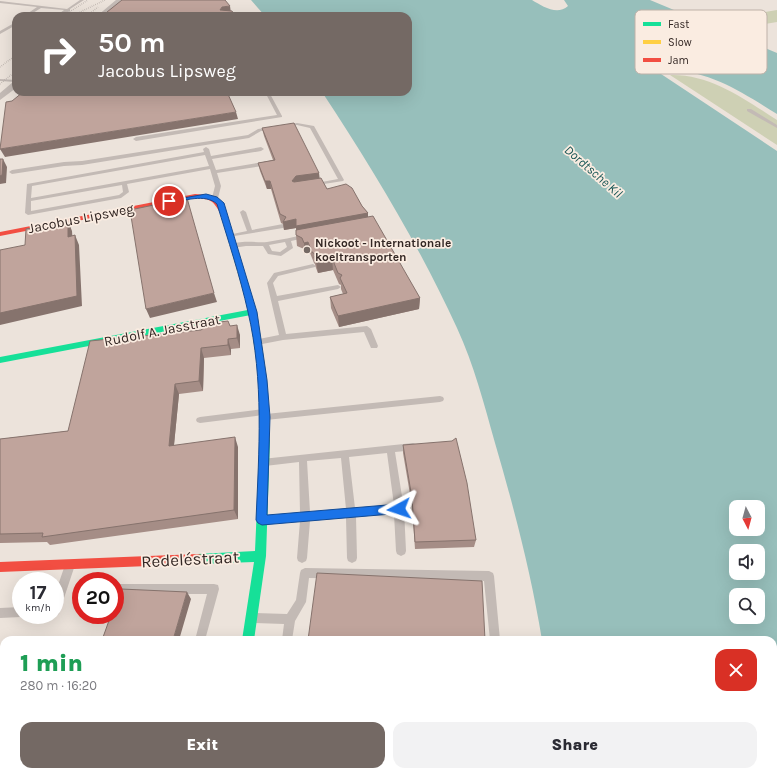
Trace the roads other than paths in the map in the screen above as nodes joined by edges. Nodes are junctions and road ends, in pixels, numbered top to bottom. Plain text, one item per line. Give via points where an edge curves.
1 (10, 0) edge
2 (30, 0) edge
3 (82, 0) edge
4 (120, 0) edge
5 (0, 2) edge
6 (5, 2) junction
7 (20, 4) junction
8 (41, 6) junction
9 (69, 10) junction
10 (32, 12) edge
11 (65, 12) edge
12 (105, 12) edge
13 (0, 26) edge
14 (11, 26) joint
15 (0, 33) edge
16 (0, 80) edge
17 (12, 82) edge
18 (12, 86) edge
19 (269, 96) edge
20 (0, 97) edge
21 (749, 110) dead end
22 (777, 127) edge
23 (136, 139) edge
24 (204, 143) junction
25 (261, 149) dead end
26 (208, 155) junction
27 (272, 162) edge
28 (213, 170) junction
29 (12, 172) dead end
30 (124, 183) junction
31 (304, 186) edge
32 (215, 198) junction
33 (28, 200) junction
34 (244, 212) dead end
35 (282, 226) edge
36 (250, 232) junction
37 (0, 234) edge
38 (230, 236) junction
39 (311, 236) edge
40 (287, 240) junction
41 (265, 244) junction
42 (233, 246) junction
43 (313, 266) edge
44 (338, 287) edge
45 (274, 300) junction
46 (253, 312) junction
47 (283, 337) junction
48 (257, 342) junction
49 (374, 346) dead end
50 (0, 360) edge
51 (440, 399) dead end
52 (265, 414) junction
53 (200, 420) dead end
54 (420, 446) edge
55 (390, 454) dead end
56 (346, 457) dead end
57 (264, 462) junction
58 (303, 462) dead end
59 (399, 509) junction
60 (351, 513) junction
61 (305, 516) junction
62 (262, 520) junction
63 (401, 552) dead end
64 (260, 556) junction
65 (302, 558) dead end
66 (352, 558) dead end
67 (70, 564) junction
68 (0, 567) edge
69 (64, 582) edge
70 (124, 589) edge
71 (12, 612) edge
72 (0, 613) edge
73 (250, 618) junction
74 (290, 618) junction
75 (201, 636) edge
76 (248, 636) edge
77 (288, 636) edge
78 (495, 636) edge

1 - 6 lane
2 - 7 lane
3 - 9 lane
4 - 12 street
5 - 6 lane
6 - 7 lane
7 - 8 lane
8 - 9 lane
8 - 10 lane
9 - 11 lane
13 - 14 lane
14 - 15 lane
16 - 17 lane
18 - 20 street
19 - 23 lane via 280,116
21 - 22 lane
24 - 26 lane
24 - 29 lane
24 - 31 lane via 249,136 260,130 297,124 312,127 341,180
25 - 26 lane
26 - 28 lane
26 - 33 lane via 29,185
27 - 28 lane
28 - 30 lane
28 - 32 lane via 218,186
30 - 33 lane
30 - 33 lane via 126,192 121,196 28,213
32 - 37 street, Jacobus Lipsweg via 195,196
32 - 38 street via 220,203
34 - 36 lane
35 - 36 lane
36 - 38 lane
38 - 42 street
39 - 40 lane
40 - 41 lane
40 - 41 lane via 290,248 282,254 270,253
41 - 42 lane
42 - 46 street
43 - 45 lane via 276,274 270,283
44 - 45 lane
45 - 47 lane
46 - 48 street
46 - 50 street, Rudolf A. Jasstraat
47 - 48 lane
47 - 49 lane via 367,328
48 - 52 street
51 - 52 lane
52 - 53 lane
52 - 57 street
54 - 57 lane
55 - 59 lane
56 - 60 lane
57 - 62 street
58 - 61 lane
59 - 60 lane
59 - 63 lane
60 - 61 lane
60 - 66 lane
61 - 62 lane
61 - 65 lane
62 - 64 street
64 - 67 street, Redeléstraat
64 - 73 street
67 - 68 street, Redeléstraat
67 - 69 lane
70 - 75 lane via 214,588
71 - 72 lane
73 - 74 lane
73 - 76 street
74 - 77 lane
74 - 78 lane via 301,602 305,573 489,576

